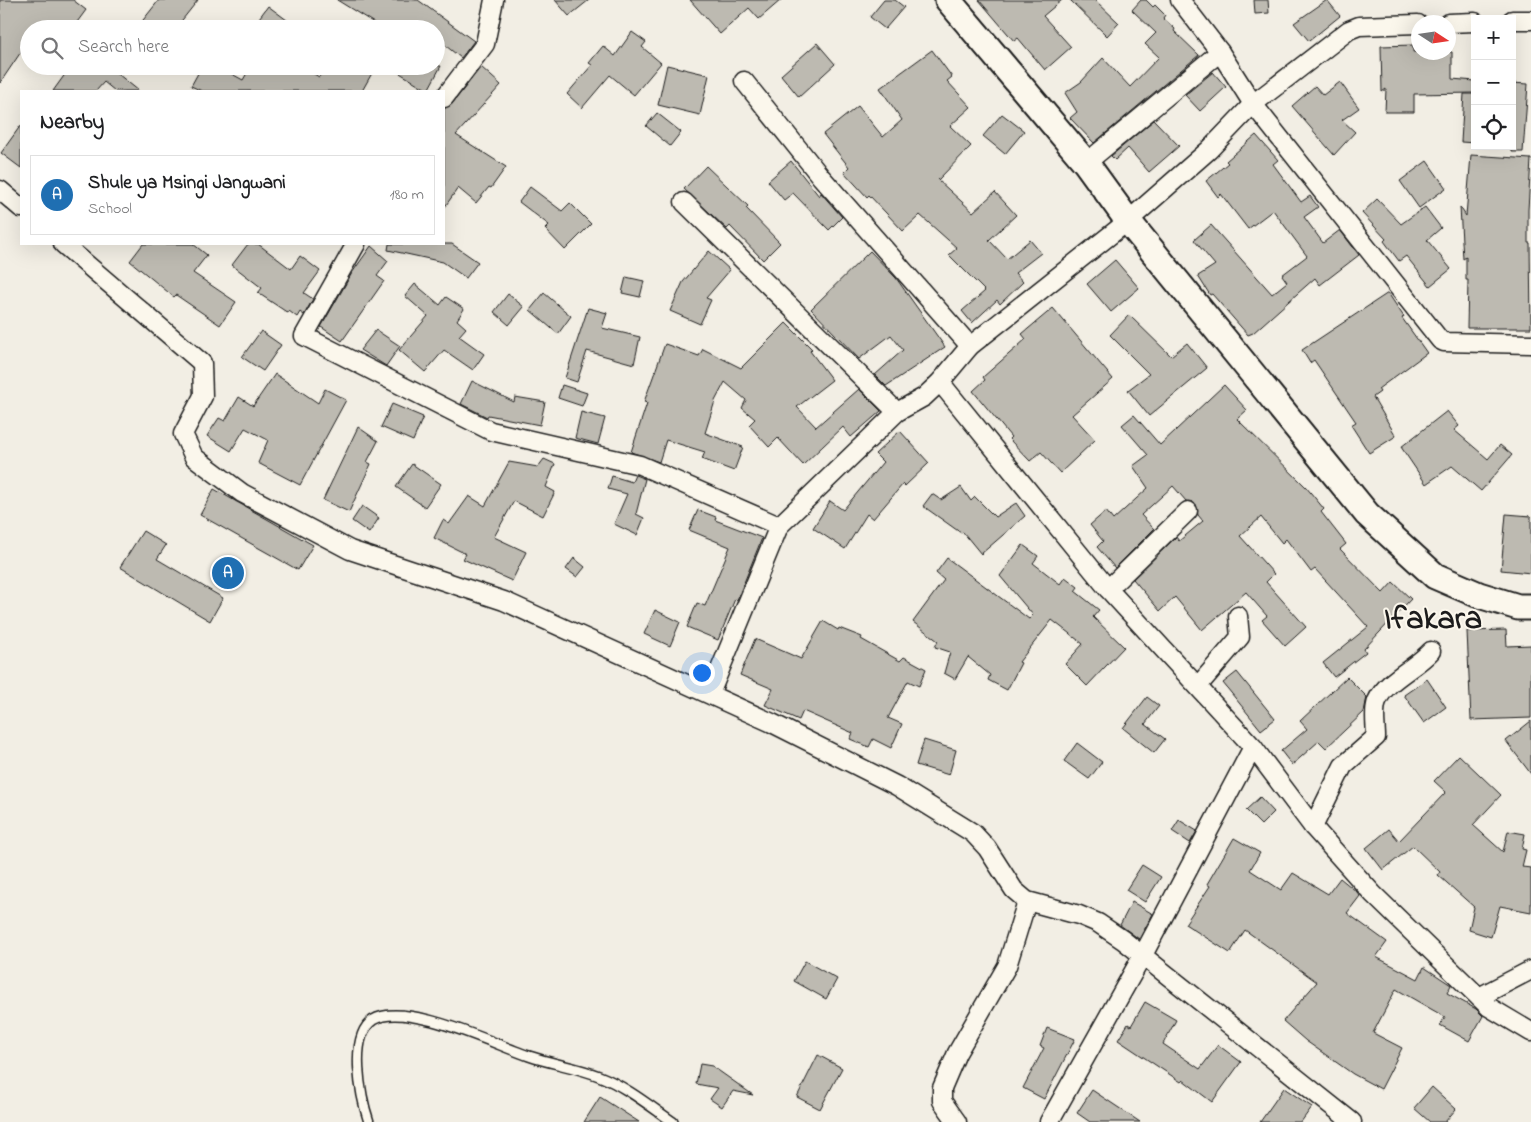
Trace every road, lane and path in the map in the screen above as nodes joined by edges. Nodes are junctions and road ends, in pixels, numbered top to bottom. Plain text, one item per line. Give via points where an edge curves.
1 (494, 0) edge
2 (948, 0) edge
3 (1180, 0) edge
4 (1516, 20) edge
5 (1531, 20) edge
6 (1471, 22) edge
7 (1456, 23) edge
8 (1411, 24) edge
9 (1220, 52) junction
10 (744, 81) dead end
11 (445, 97) edge
12 (1253, 104) junction
13 (1086, 163) junction
14 (0, 190) edge
15 (684, 202) dead end
16 (20, 207) edge
17 (1128, 221) junction
18 (64, 245) edge
19 (355, 245) edge
20 (1531, 344) edge
21 (970, 346) junction
22 (940, 382) junction
23 (897, 412) junction
24 (1188, 511) dead end
25 (779, 526) junction
26 (1108, 589) junction
27 (1531, 607) edge
28 (1238, 616) dead end
29 (1431, 651) dead end
30 (1198, 686) junction
31 (710, 694) junction
32 (1253, 747) junction
33 (1313, 827) junction
34 (1026, 901) junction
35 (1143, 954) junction
36 (1531, 970) edge
37 (1479, 997) junction
38 (1531, 1032) edge
39 (1053, 1120) edge
40 (368, 1122) edge
41 (673, 1122) edge
42 (957, 1122) edge
43 (1352, 1122) edge

1 - 11 street via 485,44
2 - 13 main road
3 - 9 street
4 - 5 street
6 - 7 street
8 - 12 street via 1359,26 1349,30
9 - 12 street
9 - 13 street
10 - 21 street via 820,177
12 - 17 street via 1209,150
12 - 20 street via 1440,340
13 - 17 main road
14 - 16 street
15 - 23 street
17 - 21 street
17 - 27 main road via 1367,514 1435,576 1479,595 1518,607
18 - 31 street via 202,363 203,396 183,434 194,457 242,493 350,550 492,596
19 - 25 street via 304,336 491,431 640,465
21 - 22 street
22 - 23 street via 924,397
22 - 26 street
23 - 25 street
24 - 26 street
25 - 31 street
26 - 30 street
28 - 30 street via 1240,637
29 - 33 street via 1392,683 1376,702 1376,737 1343,766
30 - 32 street
31 - 34 street via 841,757 966,827 982,841 1004,877
32 - 33 street
32 - 35 street
33 - 37 street via 1373,894
34 - 35 street via 1061,909 1098,923
34 - 42 street via 1007,966 957,1053 942,1088 942,1101
35 - 39 street
35 - 43 street
36 - 37 street
37 - 38 street via 1489,1007
40 - 41 lane via 358,1072 360,1050 371,1022 392,1014 451,1026 530,1056 599,1076

